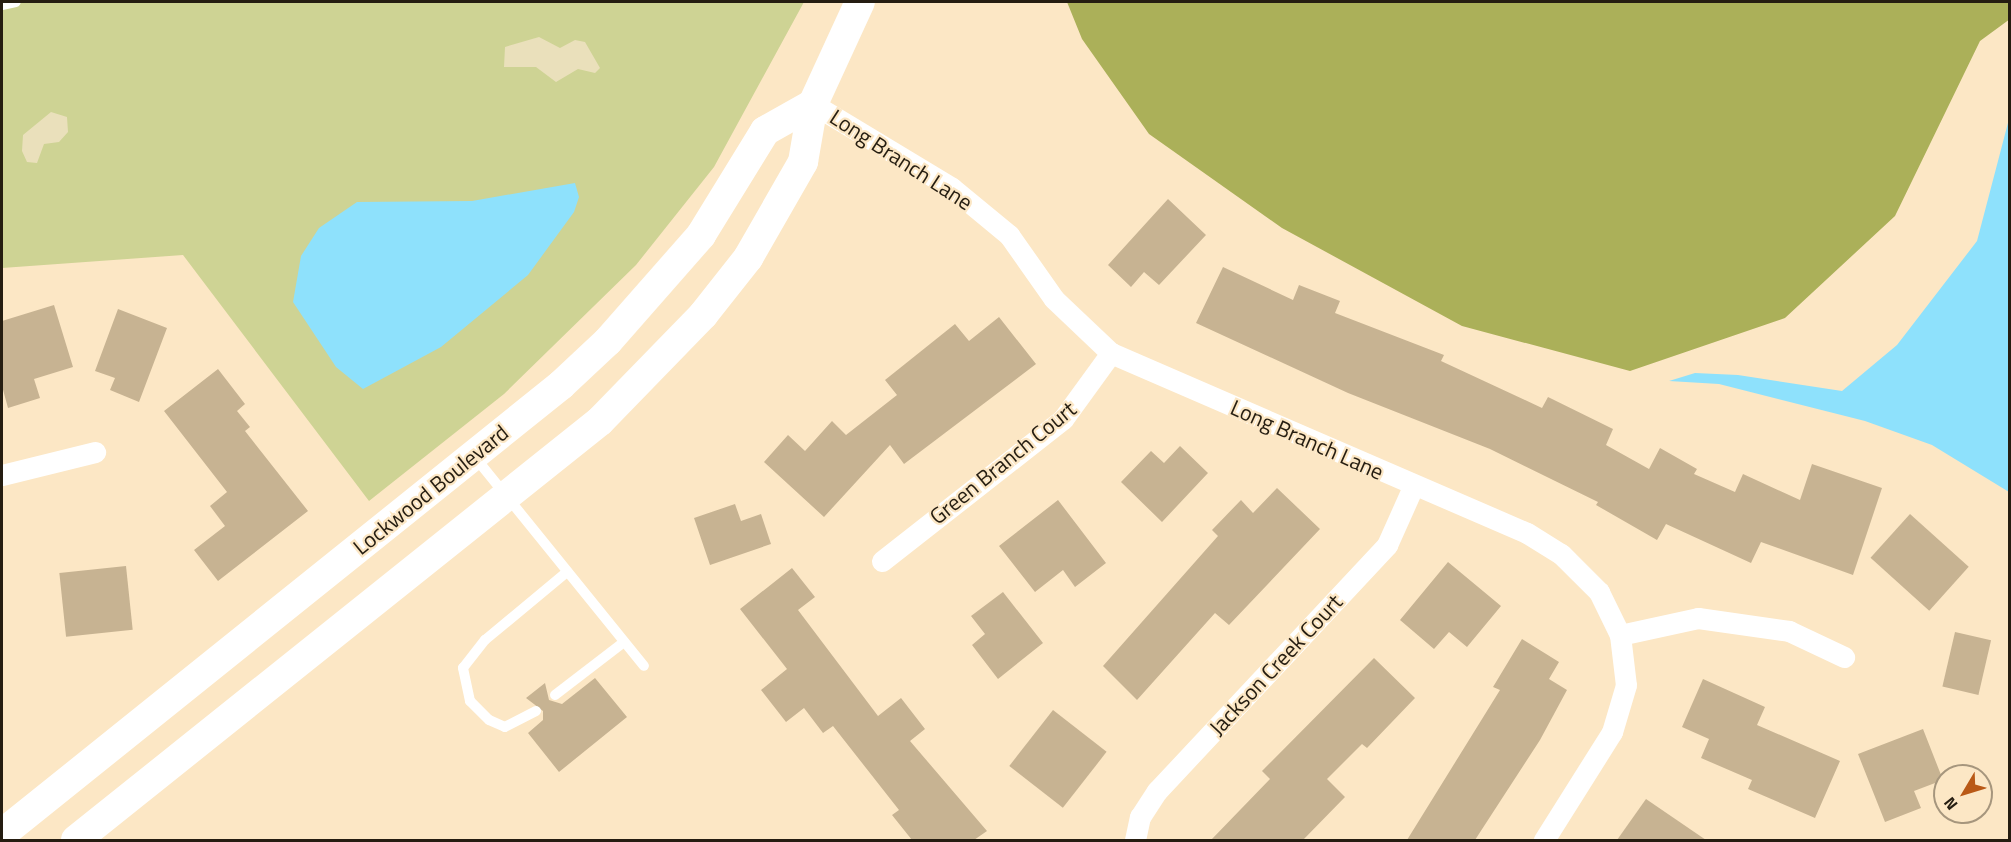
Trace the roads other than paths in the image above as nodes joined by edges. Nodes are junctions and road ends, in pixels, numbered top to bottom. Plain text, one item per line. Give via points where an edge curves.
1 (16, 2) edge
2 (861, 2) edge
3 (2, 6) edge
4 (813, 104) junction
5 (1111, 353) junction
6 (95, 452) dead end
7 (473, 455) junction
8 (2, 475) edge
9 (1413, 486) junction
10 (506, 497) junction
11 (882, 561) dead end
12 (567, 572) junction
13 (1620, 635) junction
14 (624, 642) junction
15 (1844, 657) dead end
16 (644, 666) dead end
17 (555, 695) dead end
18 (536, 711) dead end
19 (2, 834) edge
20 (76, 840) edge
21 (1136, 840) edge
22 (1544, 840) edge

1 - 3 lane
2 - 4 main road
4 - 5 street, Long Branch Lane via 952,188 1010,235 1054,299
4 - 7 main road, Lockwood Boulevard via 765,131 701,235 608,341
4 - 10 main road via 803,162 748,258 703,315 600,422
5 - 9 street, Long Branch Lane
5 - 11 street, Green Branch Court via 1063,419
6 - 8 street
7 - 10 lane
7 - 19 main road, Lockwood Boulevard
9 - 13 street, Long Branch Lane via 1527,532 1561,554 1599,592
9 - 21 street, Jackson Creek Court via 1387,545 1157,791 1140,817
10 - 12 lane
10 - 20 main road
12 - 14 lane
12 - 18 lane via 485,640 463,668 470,701 489,720 505,727
13 - 15 street via 1698,618 1789,631
13 - 22 street, Long Branch Lane via 1626,685 1612,732
14 - 16 lane
14 - 17 lane

